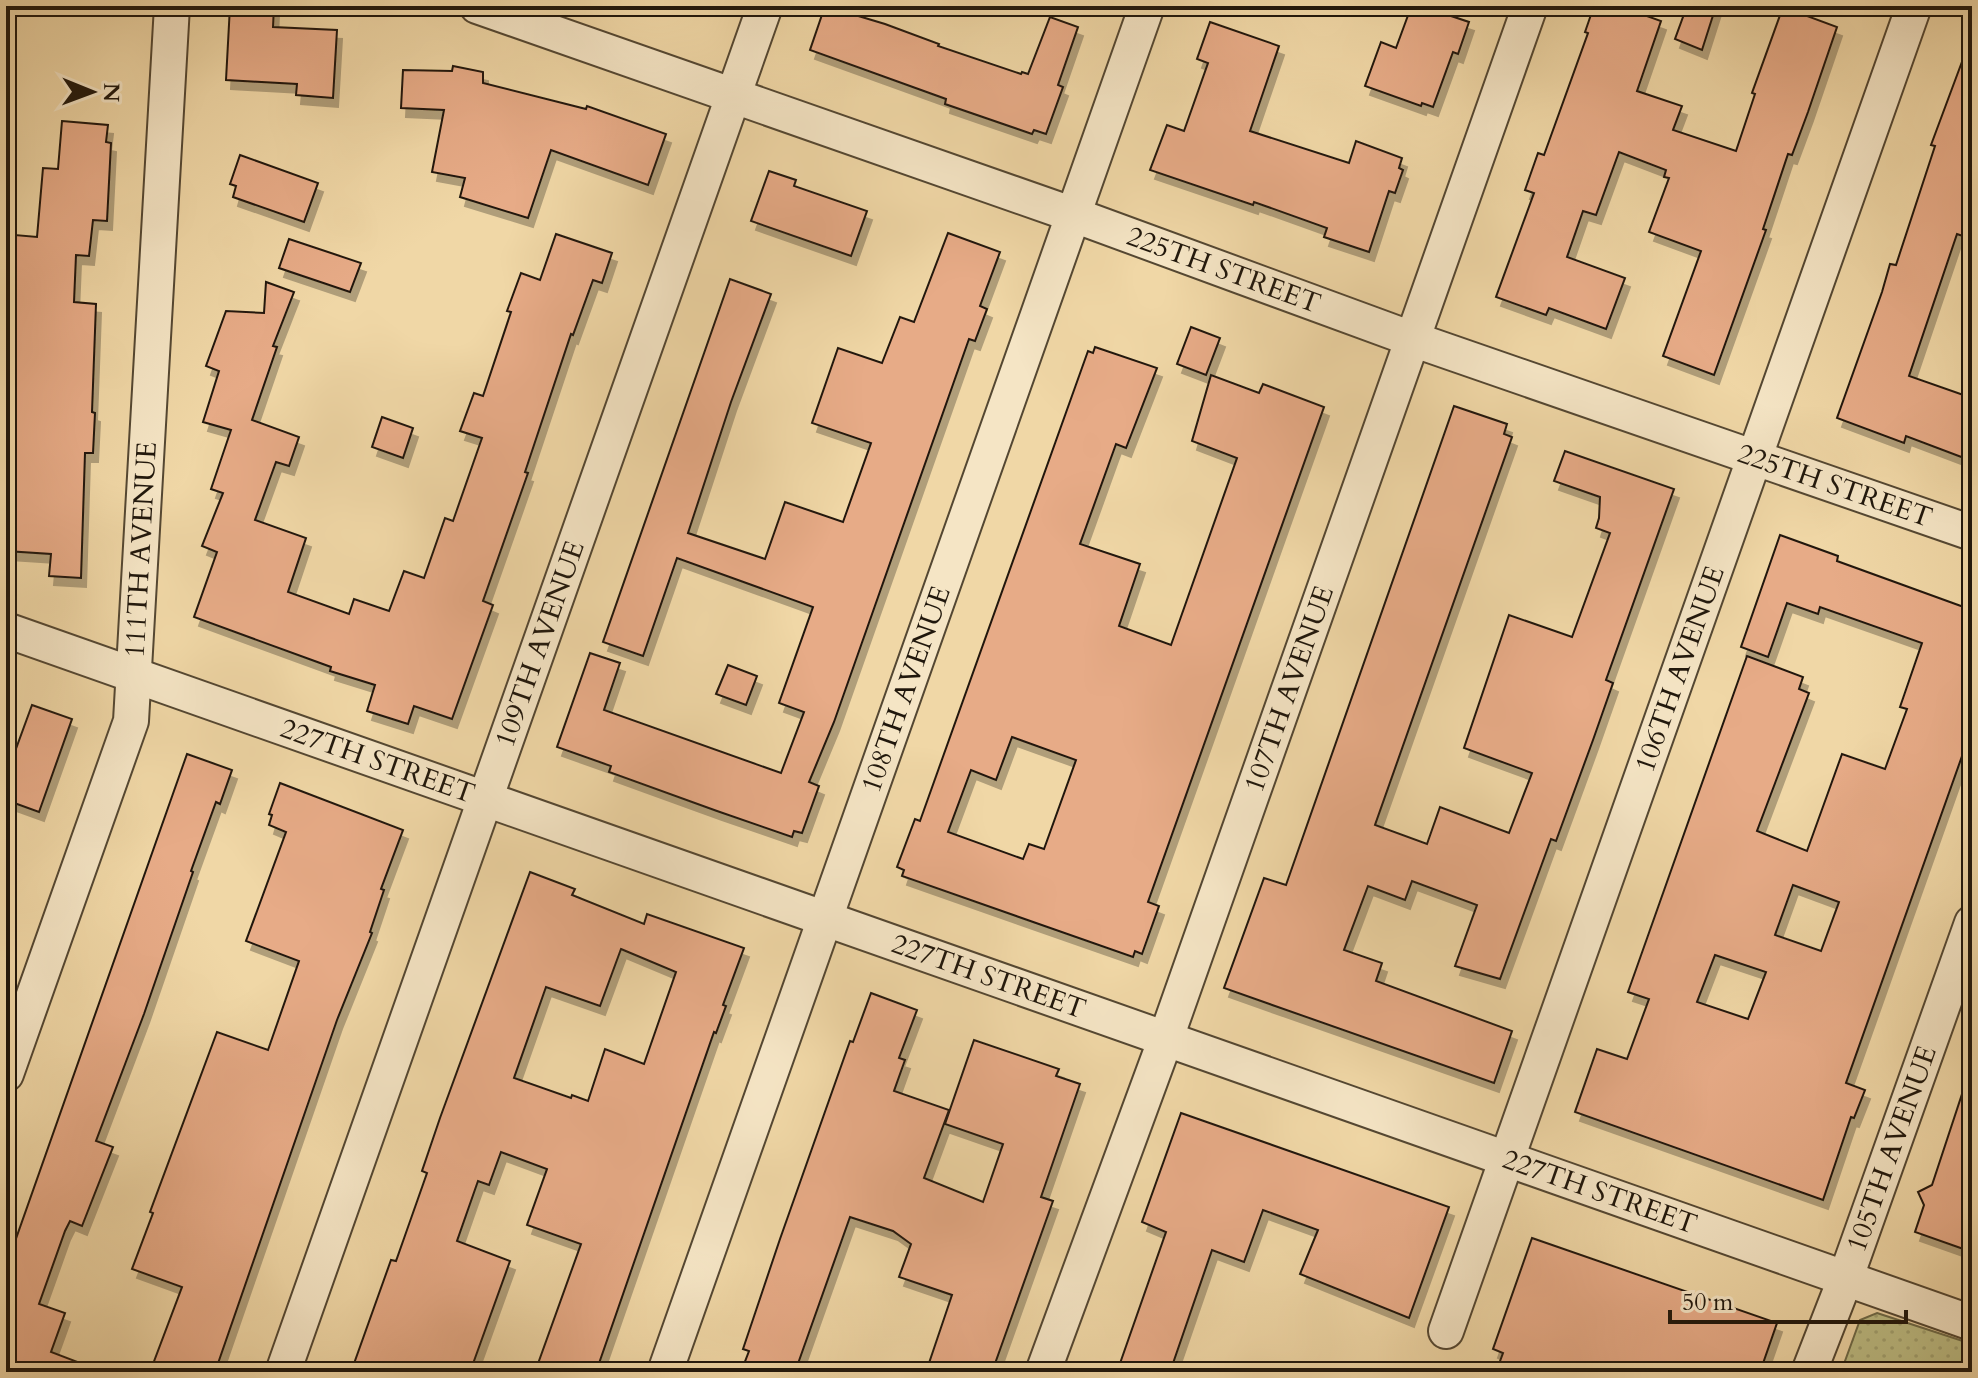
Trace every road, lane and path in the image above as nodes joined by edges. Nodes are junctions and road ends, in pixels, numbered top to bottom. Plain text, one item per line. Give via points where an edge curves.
1 (172, 6) edge
2 (477, 6) edge
3 (765, 6) edge
4 (1147, 6) edge
5 (1530, 6) edge
6 (1914, 6) edge
7 (534, 16) edge
8 (733, 95) junction
9 (1074, 215) junction
10 (1412, 339) junction
11 (1755, 456) junction
12 (1972, 533) edge
13 (6, 630) edge
14 (135, 674) junction
15 (485, 797) junction
16 (826, 917) junction
17 (1972, 923) edge
18 (1166, 1038) junction
19 (6, 1074) edge
20 (1507, 1159) junction
21 (1846, 1277) junction
22 (1972, 1323) edge
23 (1446, 1331) dead end
24 (283, 1372) edge
25 (665, 1372) edge
26 (1043, 1372) edge
27 (1809, 1372) edge

1 - 14 street, 111TH AVENUE
2 - 7 street, 225TH STREET
3 - 8 street, 109TH AVENUE
4 - 9 street, 108TH AVENUE
5 - 10 street, 107TH AVENUE
6 - 11 street, 106TH AVENUE
7 - 8 street, 225TH STREET
8 - 9 street, 225TH STREET
8 - 15 street, 109TH AVENUE
9 - 10 street, 225TH STREET
9 - 16 street, 108TH AVENUE
10 - 11 street, 225TH STREET
10 - 18 street, 107TH AVENUE
11 - 12 street, 225TH STREET
11 - 20 street, 106TH AVENUE
13 - 14 street, 227TH STREET
14 - 15 street, 227TH STREET
14 - 19 street, 111TH AVENUE via 131,721
15 - 16 street, 227TH STREET
15 - 24 street, 109TH AVENUE
16 - 18 street, 227TH STREET
16 - 25 street, 108TH AVENUE
17 - 21 street, 105TH AVENUE
18 - 20 street, 227TH STREET
18 - 26 street, 107TH AVENUE
20 - 21 street, 227TH STREET
20 - 23 street, 106TH AVENUE
21 - 22 street, 227TH STREET
21 - 27 street, 105TH AVENUE

